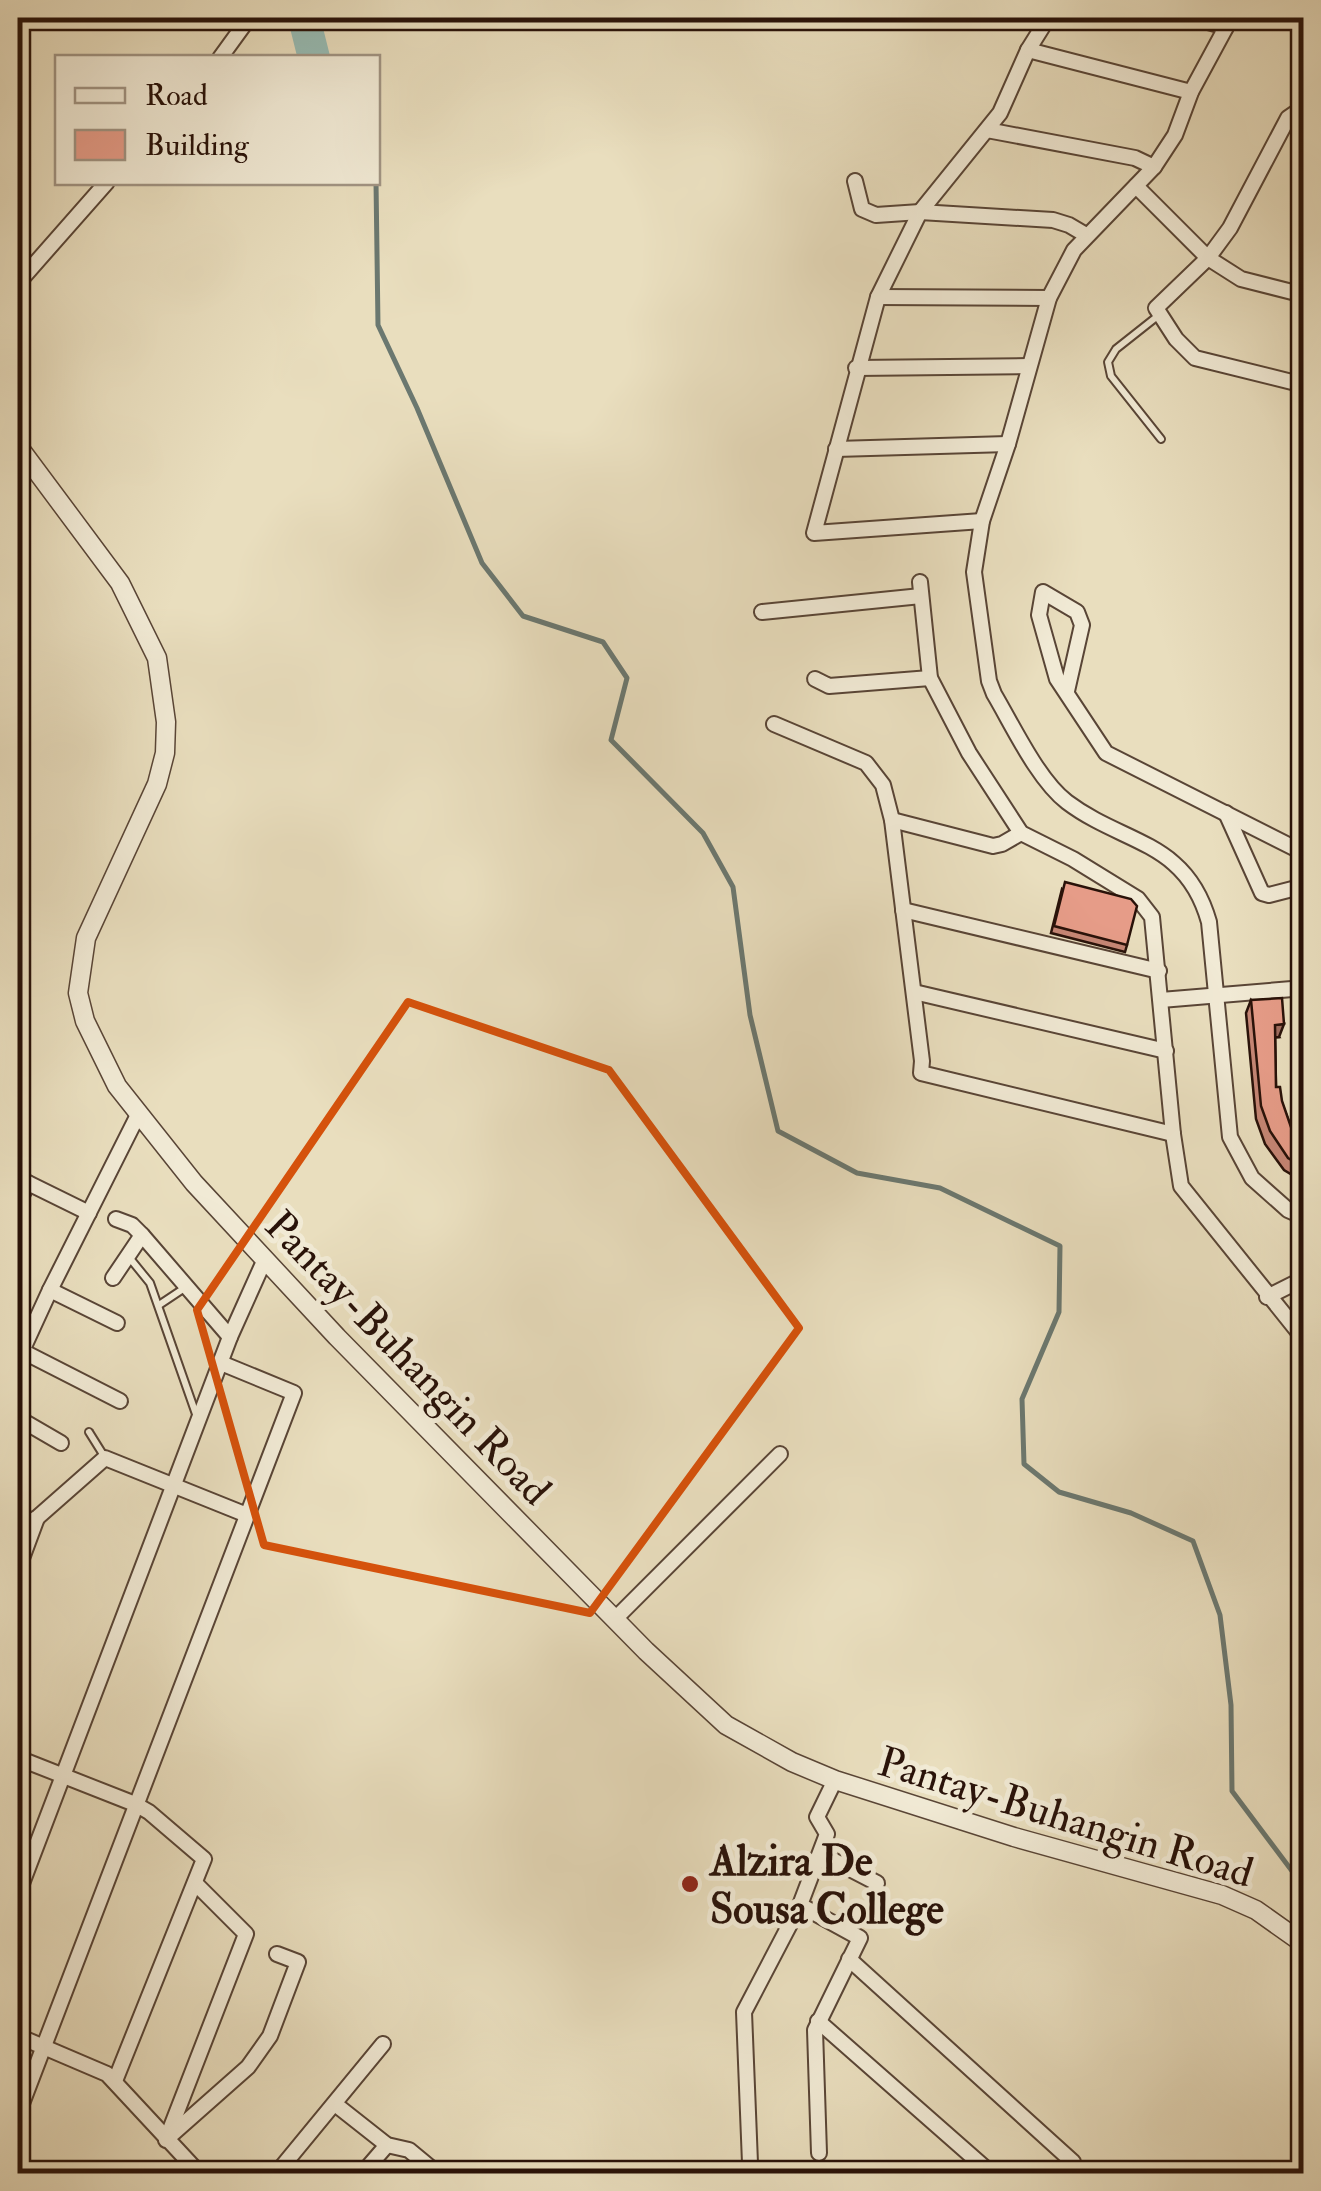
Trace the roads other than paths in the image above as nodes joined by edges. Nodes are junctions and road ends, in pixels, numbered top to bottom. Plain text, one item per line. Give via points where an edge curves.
1 (250, 18) edge
2 (1048, 18) edge
3 (1194, 18) edge
4 (1229, 22) edge
5 (1028, 50) junction
6 (222, 55) edge
7 (1191, 92) junction
8 (1304, 107) edge
9 (987, 130) junction
10 (1154, 167) junction
11 (855, 181) dead end
12 (104, 185) edge
13 (1136, 186) junction
14 (920, 212) junction
15 (1086, 236) junction
16 (1208, 258) junction
17 (18, 283) edge
18 (1304, 295) edge
19 (878, 297) junction
20 (1049, 298) junction
21 (1160, 314) junction
22 (1029, 366) junction
23 (856, 368) junction
24 (1304, 385) edge
25 (1161, 438) dead end
26 (1008, 444) junction
27 (18, 446) edge
28 (836, 449) junction
29 (982, 521) junction
30 (762, 612) dead end
31 (930, 678) junction
32 (815, 679) dead end
33 (1067, 691) junction
34 (774, 724) dead end
35 (1226, 813) junction
36 (892, 820) junction
37 (1021, 833) junction
38 (1304, 853) edge
39 (1304, 886) edge
40 (902, 910) junction
41 (1160, 972) junction
42 (1304, 988) edge
43 (914, 992) junction
44 (1217, 996) junction
45 (1161, 1000) junction
46 (1166, 1051) junction
47 (138, 1116) junction
48 (1172, 1134) junction
49 (22, 1181) edge
50 (18, 1204) edge
51 (90, 1213) junction
52 (1304, 1217) edge
53 (116, 1219) dead end
54 (142, 1234) junction
55 (127, 1255) junction
56 (265, 1259) junction
57 (113, 1278) dead end
58 (1304, 1284) edge
59 (186, 1287) junction
60 (50, 1290) junction
61 (1267, 1297) junction
62 (160, 1306) junction
63 (117, 1323) dead end
64 (230, 1337) junction
65 (1304, 1339) edge
66 (20, 1355) edge
67 (221, 1363) junction
68 (120, 1402) dead end
69 (18, 1418) edge
70 (199, 1422) junction
71 (89, 1432) dead end
72 (61, 1443) dead end
73 (780, 1454) dead end
74 (106, 1458) junction
75 (175, 1486) junction
76 (247, 1515) junction
77 (38, 1517) junction
78 (18, 1530) edge
79 (18, 1569) edge
80 (615, 1619) junction
81 (18, 1758) edge
82 (63, 1776) junction
83 (834, 1780) junction
84 (134, 1804) junction
85 (821, 1854) junction
86 (194, 1882) junction
87 (878, 1883) dead end
88 (18, 1894) edge
89 (800, 1905) junction
90 (1304, 1944) edge
91 (277, 1954) dead end
92 (849, 1959) junction
93 (818, 2022) junction
94 (18, 2036) edge
95 (383, 2044) dead end
96 (44, 2047) junction
97 (115, 2081) junction
98 (335, 2104) junction
99 (18, 2114) edge
100 (166, 2140) junction
101 (387, 2144) junction
102 (819, 2153) dead end
103 (1074, 2162) dead end
104 (750, 2163) dead end
105 (983, 2171) edge
106 (200, 2174) edge
107 (276, 2174) edge
108 (362, 2174) edge
109 (438, 2174) edge

1 - 6 street
2 - 5 street
3 - 4 street
4 - 7 street
5 - 7 street
5 - 9 street
7 - 10 street
8 - 16 street via 1288,118
9 - 10 street
9 - 14 street
10 - 13 street
11 - 14 street via 862,209
12 - 17 street
13 - 15 street
13 - 16 street
14 - 15 street via 1054,220
14 - 19 street
15 - 20 street
16 - 18 street via 1241,279
16 - 21 street via 1156,308
19 - 20 street
19 - 23 street
20 - 22 street
21 - 24 street via 1196,358
21 - 25 lane via 1108,362 1111,376
22 - 23 street
22 - 26 street
23 - 28 street
26 - 28 street
26 - 29 street
27 - 47 street, Pantay-Buhangin Road via 120,583 157,658 165,754 86,938 78,993 101,1055
28 - 29 street via 814,533
29 - 44 street via 974,572 994,694 1051,786 1068,802 1158,849 1190,879 1209,922
30 - 31 street via 920,589
31 - 32 street via 829,686
31 - 37 street
33 - 33 street via 1082,625 1078,612 1043,592 1039,615 1057,680
33 - 35 street via 1106,754
34 - 36 street via 866,763 883,786
35 - 38 street
35 - 39 street via 1262,893
36 - 37 street via 993,846
36 - 40 street
37 - 41 street via 1138,899 1152,917
40 - 41 street
40 - 43 street
41 - 45 street
42 - 44 street
43 - 46 street
43 - 48 street via 921,1074
44 - 45 street
44 - 52 street via 1230,1137 1252,1178
45 - 46 street
46 - 48 street
47 - 51 street
47 - 56 street, Pantay-Buhangin Road
48 - 61 street via 1182,1186
49 - 50 street
49 - 51 street
51 - 60 street
53 - 54 street
54 - 55 street
54 - 59 street
55 - 57 street
55 - 62 lane
56 - 64 street
56 - 80 street, Pantay-Buhangin Road
58 - 61 street
59 - 62 lane
59 - 64 street
60 - 63 street
60 - 66 street
61 - 65 street
62 - 70 lane
64 - 67 street
66 - 68 street
67 - 70 street
67 - 76 street via 294,1393
69 - 72 street
70 - 75 street
71 - 74 lane
73 - 80 street
74 - 75 street
74 - 77 street
75 - 76 street
75 - 82 street
76 - 84 street
77 - 78 street
77 - 79 street
80 - 83 street, Pantay-Buhangin Road via 726,1725
81 - 82 street
82 - 84 street
82 - 88 street
83 - 85 street via 818,1817 827,1834
83 - 90 street, Pantay-Buhangin Road via 1222,1895
84 - 86 street via 204,1859
84 - 96 street
85 - 87 street
85 - 89 street
86 - 97 street
86 - 100 street via 246,1934
89 - 92 street via 860,1938
89 - 104 street via 744,2012
91 - 100 street via 298,1962 270,2036 248,2067
92 - 93 street
92 - 103 street
93 - 102 street
93 - 105 street
94 - 96 street
95 - 98 street
96 - 97 street
96 - 99 street
97 - 100 street
98 - 101 street
98 - 107 street
100 - 106 street
101 - 108 street
101 - 109 street via 409,2150

